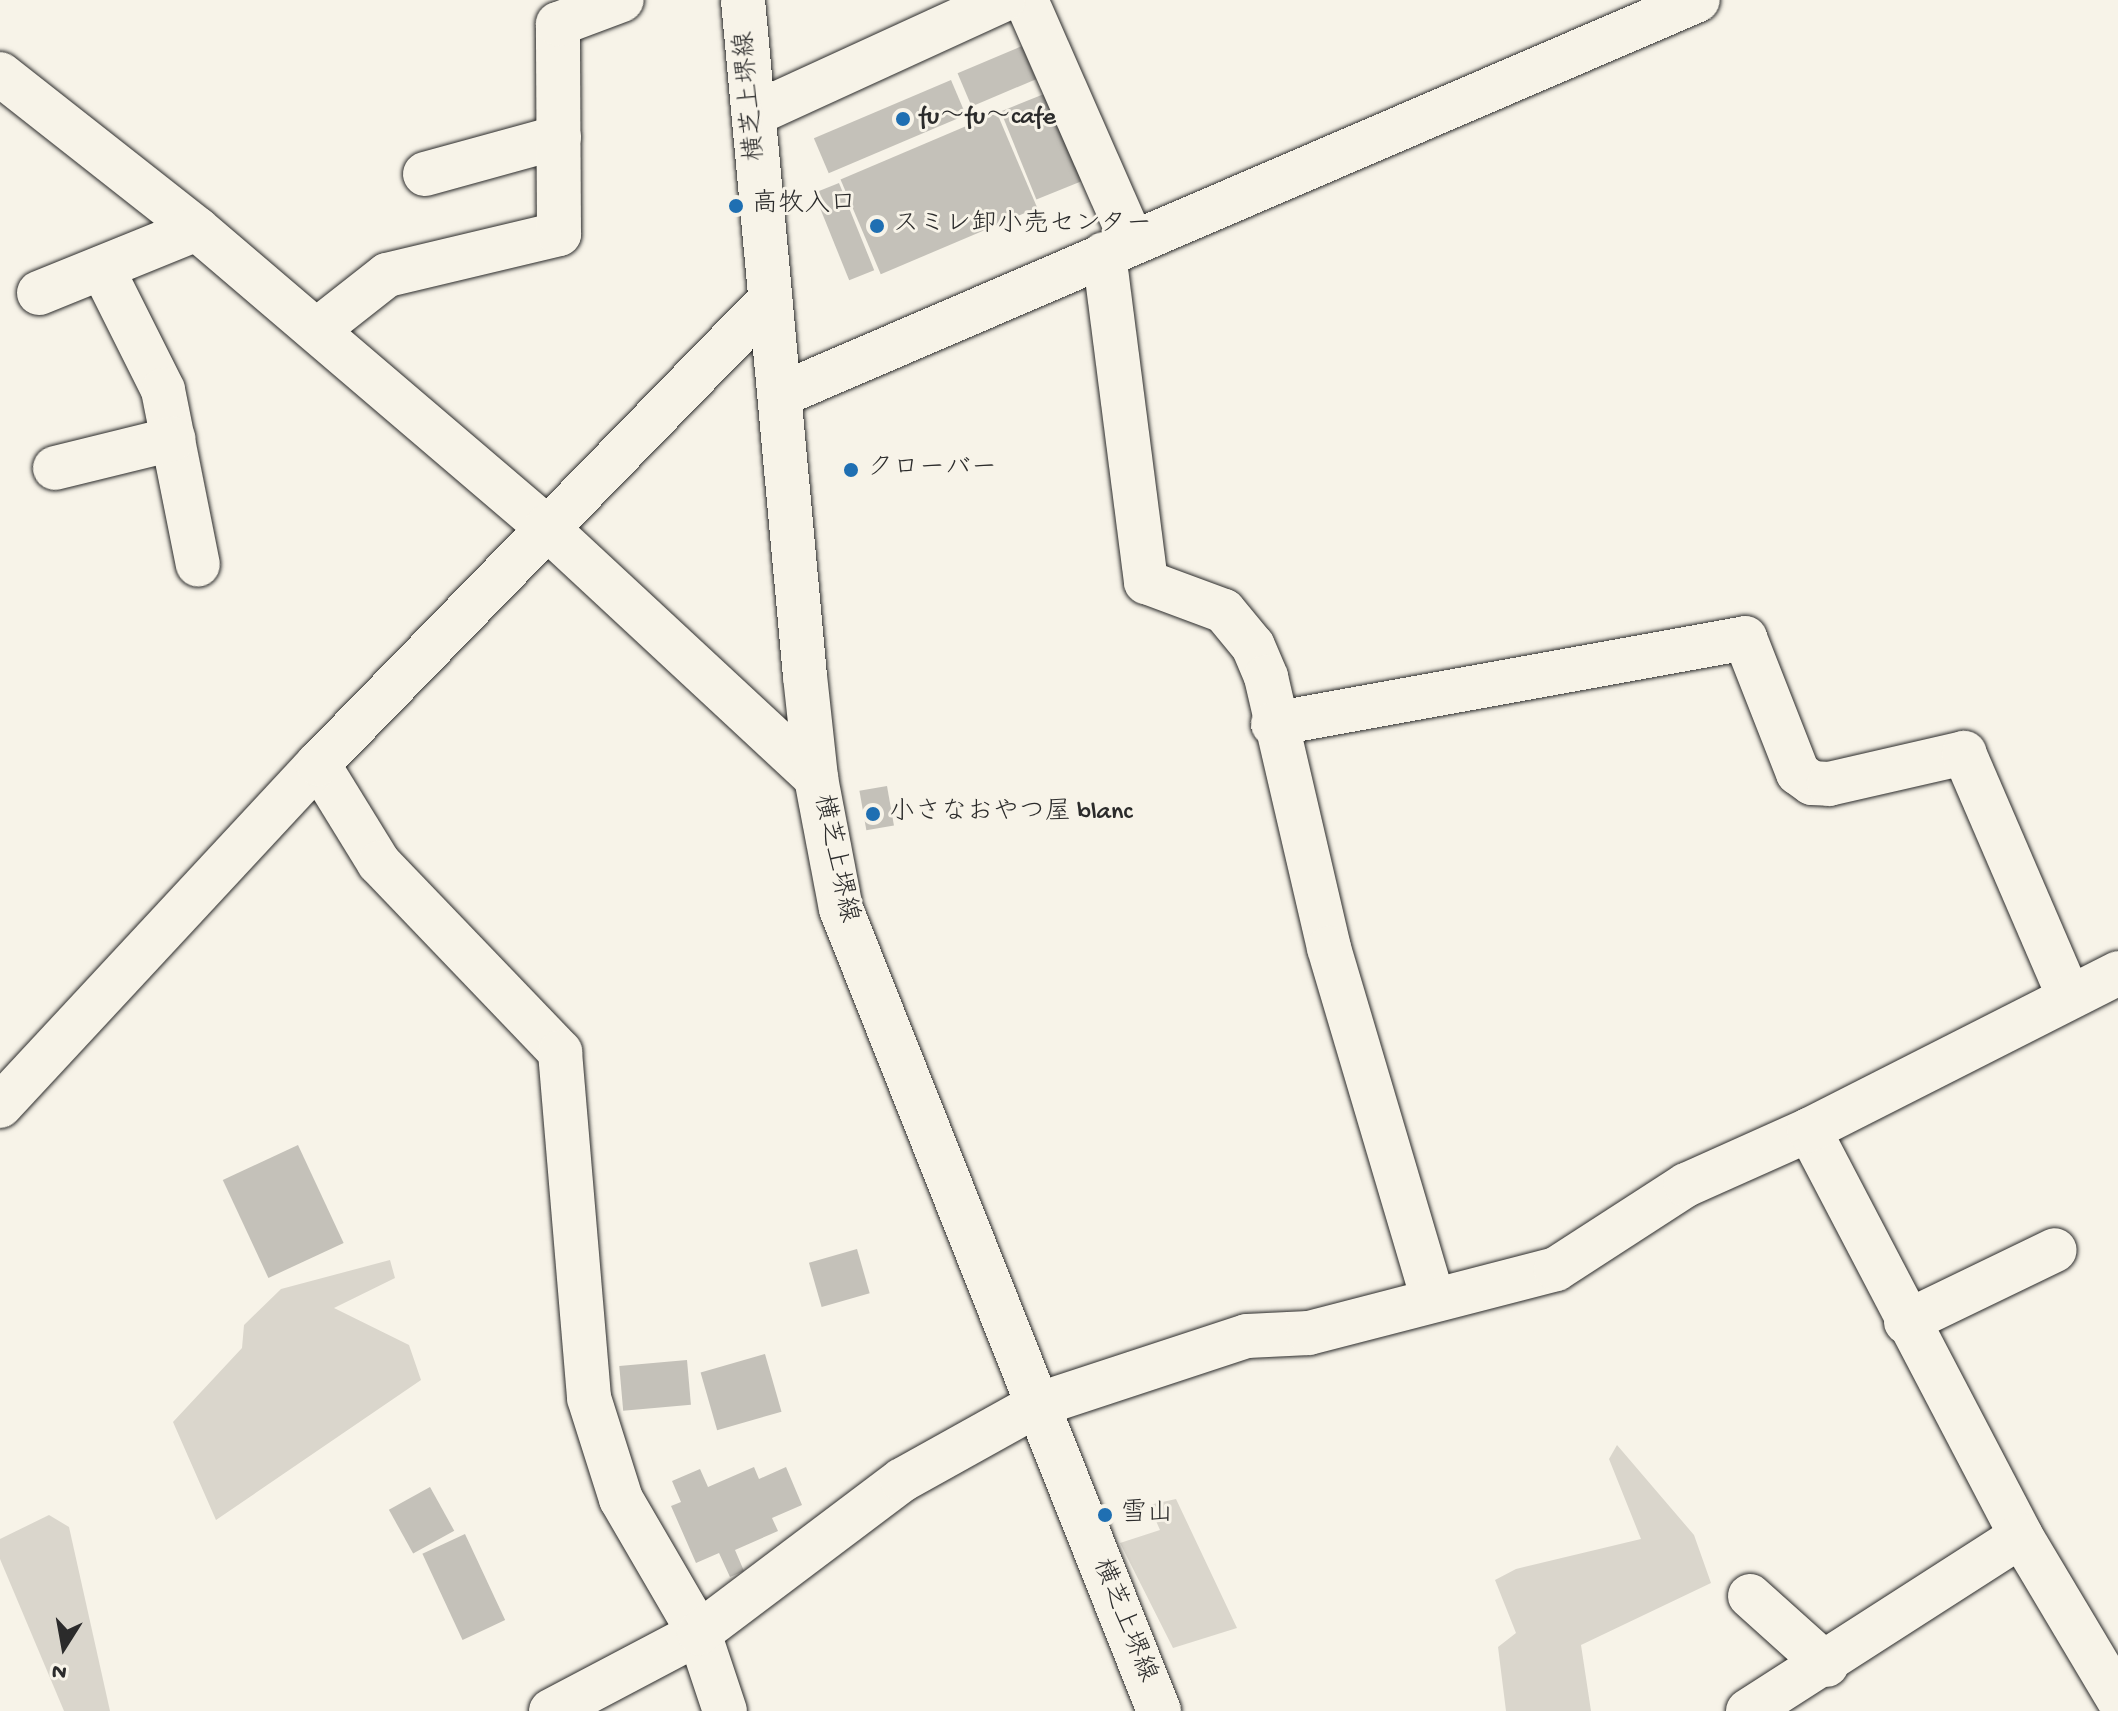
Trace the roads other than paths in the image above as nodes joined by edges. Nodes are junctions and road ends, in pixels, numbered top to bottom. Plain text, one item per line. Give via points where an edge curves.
1 (622, 0) edge
2 (743, 0) edge
3 (1003, 0) edge
4 (1026, 0) edge
5 (1698, 0) edge
6 (7, 86) edge
7 (754, 114) junction
8 (559, 137) junction
9 (425, 174) dead end
10 (197, 229) junction
11 (1118, 247) junction
12 (102, 268) junction
13 (39, 293) dead end
14 (770, 300) junction
15 (317, 330) junction
16 (780, 395) junction
17 (173, 439) junction
18 (55, 468) dead end
19 (546, 527) junction
20 (198, 565) dead end
21 (1273, 724) junction
22 (318, 764) junction
23 (816, 778) junction
24 (2118, 973) edge
25 (2068, 995) junction
26 (0, 1106) edge
27 (1809, 1130) junction
28 (2055, 1250) dead end
29 (1433, 1299) junction
30 (1906, 1322) junction
31 (1037, 1405) junction
32 (2021, 1536) junction
33 (1750, 1596) dead end
34 (699, 1633) junction
35 (1827, 1665) junction
36 (2118, 1699) edge
37 (551, 1711) edge
38 (725, 1711) edge
39 (1159, 1711) edge
40 (1748, 1711) edge

1 - 8 street via 558,24
2 - 7 street, 横芝上堺線
3 - 7 street
4 - 11 street
5 - 11 street via 1327,163
6 - 10 street
7 - 14 street, 横芝上堺線
8 - 9 street
8 - 15 street via 559,234 387,275
10 - 12 street
10 - 15 street
11 - 16 street
11 - 21 street via 1146,582 1224,611 1253,646 1266,677
12 - 13 street
12 - 17 street via 163,390
14 - 16 street, 横芝上堺線
14 - 19 street
15 - 19 street
16 - 23 street, 横芝上堺線
17 - 18 street
17 - 20 street
19 - 22 street
19 - 23 street
21 - 25 street via 1745,638 1798,773 1812,783 1829,784 1964,753
21 - 29 street via 1329,948
22 - 26 street
22 - 34 street via 379,863 560,1052 589,1398 621,1499
23 - 31 street, 横芝上堺線 via 841,909
24 - 25 street
25 - 27 street
27 - 29 street via 1686,1185 1556,1269
27 - 30 street
28 - 30 street
29 - 31 street via 1309,1333 1247,1336
30 - 32 street
31 - 34 street via 902,1480
31 - 39 street, 横芝上堺線
32 - 35 street
32 - 36 street
33 - 35 street
34 - 37 street
34 - 38 street
35 - 40 street

